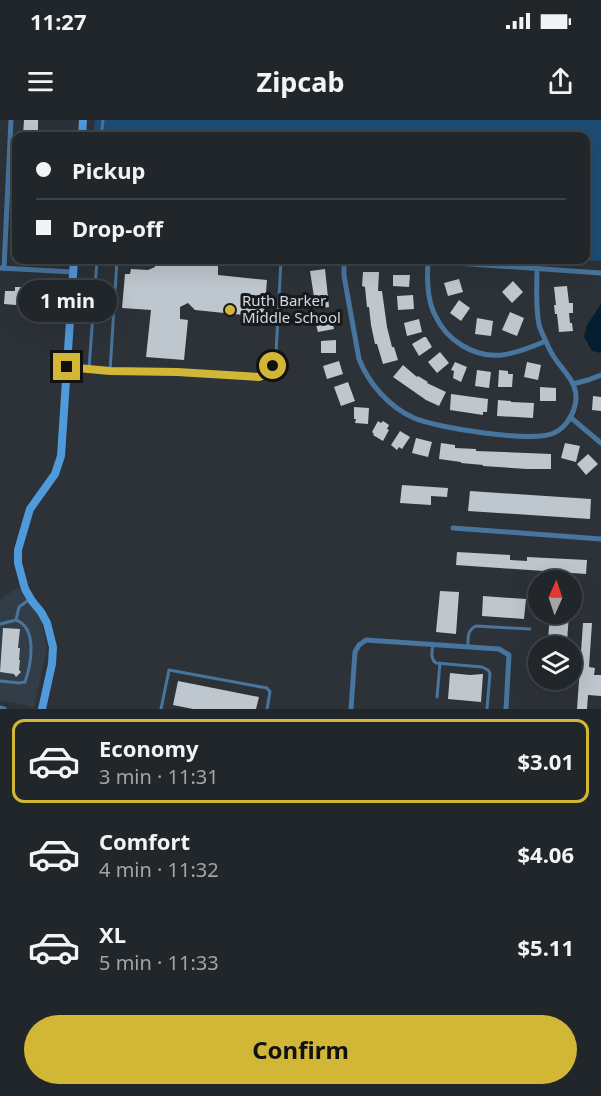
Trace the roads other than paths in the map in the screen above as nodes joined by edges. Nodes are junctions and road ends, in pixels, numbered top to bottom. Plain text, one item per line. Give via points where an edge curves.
1 (11, 120) edge
2 (3, 185) edge
3 (74, 264) edge
4 (97, 264) edge
5 (281, 264) edge
6 (344, 264) edge
7 (428, 264) edge
8 (475, 264) edge
9 (117, 265) edge
10 (2, 268) edge
11 (537, 268) junction
12 (73, 272) junction
13 (601, 273) edge
14 (71, 309) junction
15 (93, 311) junction
16 (114, 312) junction
17 (546, 341) junction
18 (67, 367) junction
19 (89, 369) junction
20 (110, 371) junction
21 (601, 375) edge
22 (573, 384) junction
23 (570, 417) junction
24 (601, 443) edge
25 (453, 528) dead end
26 (601, 539) edge
27 (30, 599) junction
28 (16, 620) junction
29 (0, 624) edge
30 (530, 629) dead end
31 (433, 644) junction
32 (468, 647) junction
33 (440, 663) junction
34 (0, 681) edge
35 (437, 697) dead end
36 (42, 709) edge
37 (161, 709) edge
38 (267, 709) edge
39 (351, 709) edge
40 (488, 709) edge
41 (506, 709) edge

1 - 2 street
2 - 10 street
3 - 12 street
4 - 15 lane
5 - 20 lane via 276,354 269,373 259,377
6 - 23 street via 364,372 378,391 414,418 484,433 541,437 554,433
7 - 17 street via 427,283 434,314 445,332 461,345 480,354 502,355
8 - 11 street
9 - 16 lane
10 - 12 street
11 - 13 street
11 - 17 street via 539,325
12 - 14 street
14 - 15 lane
14 - 18 street
15 - 16 lane
15 - 19 lane
16 - 20 lane
17 - 22 street
18 - 19 lane
18 - 27 street via 61,456 56,474 30,509 18,550 20,575
19 - 20 lane
21 - 22 street
22 - 23 street via 575,401
23 - 24 street
25 - 26 street
27 - 28 lane via 19,607
27 - 36 street via 47,623 53,647
28 - 29 lane
28 - 34 lane via 25,627 29,638 28,672 25,682
30 - 32 lane via 472,627
31 - 32 street
31 - 33 lane via 433,661
31 - 39 street via 366,640 359,645 354,652
32 - 41 street via 500,649 509,655
33 - 35 lane
33 - 40 lane via 486,668 490,674
37 - 38 lane via 169,670 267,688

